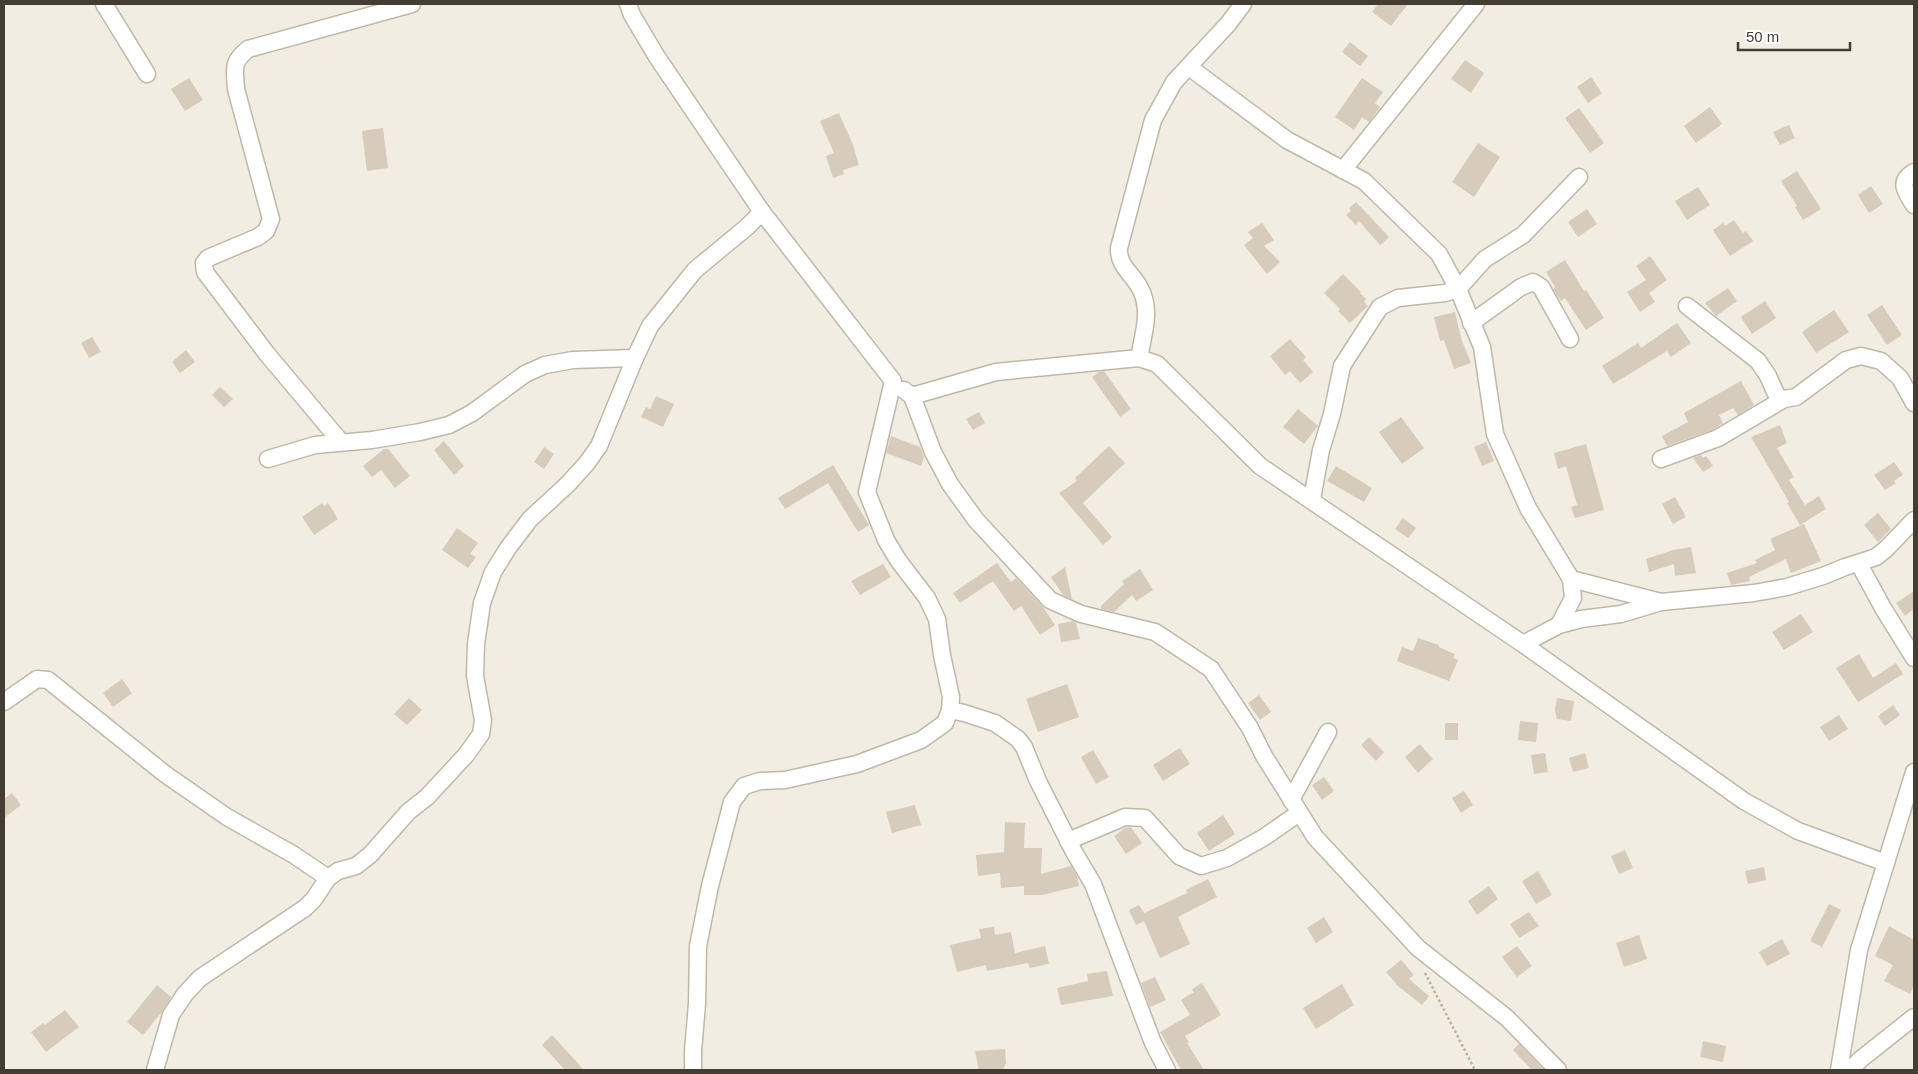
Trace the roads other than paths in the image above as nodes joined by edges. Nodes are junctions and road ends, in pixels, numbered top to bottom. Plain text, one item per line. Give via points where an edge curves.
1 (104, 4) edge
2 (412, 4) edge
3 (628, 4) edge
4 (1243, 4) edge
5 (1476, 4) edge
6 (1189, 67) junction
7 (147, 74) dead end
8 (1344, 170) junction
9 (1914, 172) edge
10 (1579, 176) dead end
11 (1914, 205) edge
12 (762, 212) junction
13 (1458, 289) junction
14 (1687, 306) dead end
15 (1471, 323) junction
16 (1570, 339) dead end
17 (635, 358) junction
18 (1139, 358) junction
19 (893, 381) junction
20 (912, 396) junction
21 (1784, 399) junction
22 (1914, 403) edge
23 (341, 442) junction
24 (268, 459) dead end
25 (1661, 459) dead end
26 (1312, 499) junction
27 (1914, 520) edge
28 (1859, 564) junction
29 (1571, 579) junction
30 (1661, 602) junction
31 (1559, 625) junction
32 (1523, 644) junction
33 (1914, 658) edge
34 (4, 702) edge
35 (950, 710) junction
36 (1328, 732) dead end
37 (1914, 772) edge
38 (1295, 806) junction
39 (1068, 841) junction
40 (1886, 863) junction
41 (328, 878) junction
42 (1914, 1017) edge
43 (155, 1070) edge
44 (693, 1070) edge
45 (1167, 1070) edge
46 (1558, 1070) edge
47 (1839, 1070) edge
48 (1850, 1070) edge

1 - 7 street
2 - 23 street via 248,49 238,58 235,67 236,89 271,219 266,231 258,237 208,258 204,264 205,272 267,354
3 - 12 street via 657,57
4 - 6 street
5 - 8 street
6 - 8 street via 1287,140
6 - 18 street via 1174,82 1153,120 1119,248 1118,258 1141,289 1147,312
8 - 13 street via 1364,181 1439,254
9 - 11 street via 1904,180 1904,188
10 - 13 street via 1523,235 1485,259
12 - 17 street via 695,270 650,326
12 - 19 street
13 - 15 street
13 - 26 street via 1398,298 1380,307 1342,366
14 - 21 street via 1758,361 1777,396
15 - 16 street via 1533,282 1541,287
15 - 29 street via 1482,347 1495,434 1528,508
17 - 23 street via 573,360 545,365 524,374 472,413 449,425 372,440
17 - 41 street via 599,446 567,485 530,519 493,572 482,603 476,644 475,676 483,720 481,734 466,755 370,855 356,866
18 - 20 street via 996,372
18 - 26 street via 1156,364 1260,466
19 - 20 street
19 - 35 street via 867,492 886,540 927,598 937,618 952,697
20 - 38 street via 950,484 976,520 1050,600 1081,614 1155,632 1211,669
21 - 22 street via 1796,397 1846,360 1861,356 1881,361 1900,378
21 - 25 street via 1718,438
23 - 24 street via 315,445
26 - 32 street
27 - 28 street via 1886,549
28 - 30 street via 1754,593
28 - 33 street
29 - 30 street
29 - 31 street via 1573,598
30 - 31 street via 1621,614
31 - 32 street
32 - 40 street via 1744,802 1798,831
34 - 41 street via 37,679 48,680 165,774 227,817
35 - 39 street via 994,724 1018,739
35 - 44 street via 945,723 921,740 849,766 744,786 732,802 698,946
36 - 38 street
37 - 40 street
38 - 39 street via 1263,838 1227,858 1201,866 1179,856 1145,818 1125,817
38 - 46 street via 1315,837 1418,948 1507,1018
39 - 45 street via 1093,884 1152,1043
40 - 47 street via 1859,950
41 - 43 street via 304,908 200,978 185,994 172,1015
42 - 48 street

